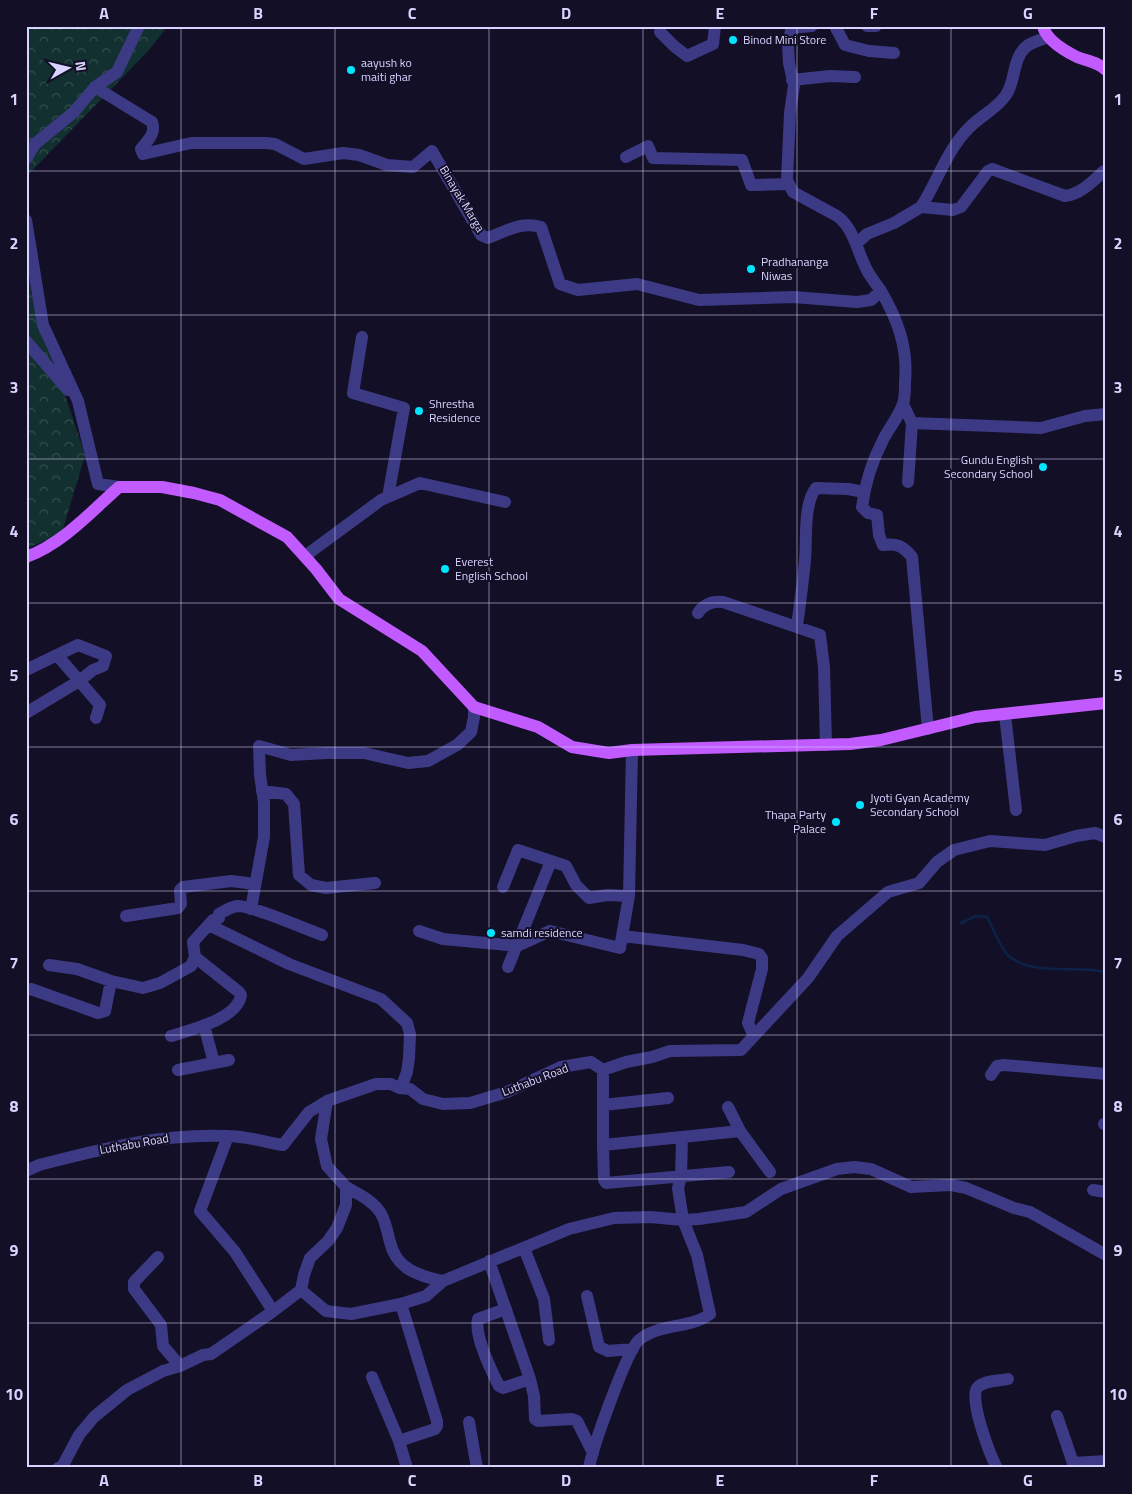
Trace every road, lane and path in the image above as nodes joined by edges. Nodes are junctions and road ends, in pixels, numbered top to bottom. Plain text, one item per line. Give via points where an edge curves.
1 (139, 26) edge
2 (715, 26) edge
3 (812, 26) edge
4 (835, 26) edge
5 (868, 26) edge
6 (876, 26) edge
7 (791, 27) edge
8 (1046, 30) edge
9 (660, 32) dead end
10 (894, 53) dead end
11 (1106, 70) edge
12 (855, 77) dead end
13 (792, 80) junction
14 (95, 87) junction
15 (626, 157) dead end
16 (26, 159) edge
17 (1105, 174) edge
18 (789, 184) junction
19 (921, 207) junction
20 (26, 220) edge
21 (857, 243) junction
22 (881, 292) junction
23 (362, 337) dead end
24 (26, 341) edge
25 (78, 401) junction
26 (903, 404) junction
27 (1106, 414) edge
28 (912, 423) junction
29 (908, 482) dead end
30 (119, 487) junction
31 (864, 492) junction
32 (388, 498) junction
33 (505, 502) dead end
34 (305, 556) junction
35 (26, 557) edge
36 (698, 613) dead end
37 (797, 626) junction
38 (57, 655) junction
39 (26, 670) edge
40 (78, 681) junction
41 (1106, 703) edge
42 (474, 707) junction
43 (26, 712) edge
44 (1005, 715) junction
45 (96, 718) dead end
46 (928, 730) junction
47 (826, 745) junction
48 (632, 750) junction
49 (262, 791) junction
50 (1016, 810) dead end
51 (1106, 837) edge
52 (551, 861) junction
53 (376, 883) dead end
54 (255, 884) junction
55 (503, 887) dead end
56 (629, 896) junction
57 (251, 908) junction
58 (126, 916) dead end
59 (208, 926) junction
60 (419, 931) dead end
61 (322, 935) dead end
62 (622, 936) junction
63 (517, 946) junction
64 (195, 957) junction
65 (49, 965) dead end
66 (508, 967) dead end
67 (111, 981) junction
68 (26, 990) edge
69 (204, 1025) junction
70 (171, 1036) dead end
71 (754, 1036) junction
72 (230, 1060) dead end
73 (214, 1063) junction
74 (178, 1070) dead end
75 (603, 1070) junction
76 (1106, 1074) edge
77 (992, 1075) dead end
78 (401, 1088) junction
79 (668, 1098) dead end
80 (327, 1101) junction
81 (603, 1105) junction
82 (728, 1108) dead end
83 (740, 1131) junction
84 (228, 1136) junction
85 (682, 1137) junction
86 (603, 1145) junction
87 (26, 1171) edge
88 (730, 1172) dead end
89 (770, 1172) dead end
90 (681, 1177) junction
91 (346, 1186) junction
92 (683, 1220) junction
93 (524, 1248) junction
94 (1106, 1255) edge
95 (158, 1257) dead end
96 (489, 1261) junction
97 (443, 1281) junction
98 (301, 1290) junction
99 (587, 1296) dead end
100 (401, 1304) junction
101 (506, 1309) junction
102 (274, 1311) junction
103 (549, 1340) dead end
104 (633, 1349) junction
105 (180, 1366) junction
106 (372, 1376) dead end
107 (530, 1379) junction
108 (1008, 1379) dead end
109 (1056, 1416) dead end
110 (469, 1422) dead end
111 (399, 1441) junction
112 (593, 1453) junction
113 (1106, 1461) edge
114 (1073, 1465) edge
115 (60, 1467) edge
116 (407, 1468) edge
117 (477, 1468) edge
118 (589, 1468) edge
119 (997, 1468) edge

1 - 14 street via 116,72
2 - 9 street via 713,44 688,56
3 - 7 street
4 - 10 street via 845,46
5 - 6 street
7 - 13 street via 788,45
8 - 11 main road via 1076,56
8 - 19 street via 1020,54 1007,94 966,130 947,156
12 - 13 street
13 - 18 street
14 - 16 street via 74,112 35,144
14 - 22 street, Binayak Marga via 152,122 152,135 141,148 143,154 191,143 266,143 275,144 304,159 343,153 387,165 413,167 432,151 482,235 488,238 530,224 541,227 560,284 578,290 637,284 699,300 793,297 857,302 871,300
15 - 18 street via 648,146 652,158 742,160 751,185
17 - 19 street via 1065,196 992,169 961,207 953,210
18 - 21 street via 793,192 841,219
19 - 21 street via 867,234
20 - 25 street via 43,325
21 - 22 street via 867,271
22 - 26 street via 901,333 906,355
23 - 32 street via 353,393 404,408
24 - 25 street
25 - 30 street via 98,484
26 - 28 street
26 - 31 street via 878,451
27 - 28 street via 1041,428
28 - 29 street
30 - 34 main road via 162,488 220,500 287,536
30 - 35 main road via 76,525 40,552
31 - 37 street via 848,488 816,488 812,493
31 - 46 street via 862,507 877,515 883,545 905,548 912,557
32 - 33 street via 420,483
32 - 34 street
34 - 42 main road via 339,599 422,651
36 - 37 street via 707,604 723,602
37 - 47 street via 820,635
38 - 39 street
38 - 40 street
38 - 40 street via 78,645 106,656 103,666
40 - 43 street
40 - 45 street via 100,705
41 - 44 main road
42 - 48 main road via 538,727 572,748 608,753
42 - 49 street via 471,732 428,762 408,763 364,754 291,755 260,746
44 - 46 main road via 943,724
44 - 50 street
46 - 47 main road via 881,740
47 - 48 main road
48 - 56 street
49 - 53 street via 286,794 294,804 299,875 311,885 326,888
49 - 54 street via 264,838
51 - 71 street via 1095,833 1045,845 990,841 954,850 937,862 919,883 888,892 837,936 808,978
52 - 55 street via 518,850
52 - 56 street via 566,866 576,885 589,898
52 - 63 street
54 - 57 street
54 - 58 street via 231,881 183,886 178,908
56 - 62 street
57 - 59 street via 237,906 225,910
57 - 61 street
59 - 64 street via 193,942
59 - 78 street via 289,964 381,999 408,1023 409,1058
60 - 63 street via 443,939
62 - 63 street via 620,948 550,931
62 - 71 street via 759,954 762,969 748,1023
63 - 66 street
64 - 67 street via 191,966 160,983 143,988
64 - 69 street via 242,995 235,1008
65 - 67 street via 77,969
67 - 68 street via 105,1011 101,1013
69 - 70 street
69 - 73 street
71 - 75 street via 741,1050 670,1051
72 - 73 street
73 - 74 street
75 - 78 street, Luthabu Road via 591,1062 561,1067 507,1092 470,1103 443,1104
75 - 81 street
76 - 77 street via 1004,1065 997,1066
78 - 80 street, Luthabu Road via 376,1084
79 - 81 street
80 - 84 street, Luthabu Road via 309,1112 283,1145
80 - 91 street via 321,1140 327,1166
81 - 86 street
82 - 83 street
83 - 85 street
83 - 89 street
84 - 87 street, Luthabu Road via 198,1135 118,1145
84 - 102 street via 200,1211 235,1252
85 - 86 street
85 - 90 street
86 - 90 street via 606,1183
88 - 90 street
90 - 92 street via 678,1188
91 - 97 street via 381,1212 390,1244 403,1266 419,1275
91 - 98 street via 346,1205 332,1234 310,1258
92 - 93 street via 614,1218 569,1229
92 - 94 street via 746,1212 781,1188 836,1169 854,1167 871,1169 911,1187 951,1185 966,1188 1030,1212
92 - 104 street via 697,1255 710,1314 702,1320 659,1330 638,1340
93 - 96 street
93 - 103 street via 544,1298
95 - 105 street via 134,1282 134,1289 162,1325 162,1346
96 - 97 street
96 - 101 street
97 - 100 street via 426,1296
98 - 100 street via 326,1311 351,1314
98 - 102 street
99 - 104 street via 599,1347 608,1351
100 - 111 street via 437,1426
101 - 107 street
101 - 107 street via 478,1319 479,1337 499,1386 503,1388
102 - 105 street via 211,1354
104 - 112 street
105 - 115 street via 127,1390 94,1417 78,1436
106 - 111 street
107 - 112 street via 535,1419 577,1421
108 - 119 street via 982,1384 975,1393 989,1452
109 - 114 street
110 - 117 street
111 - 116 street
112 - 118 street
113 - 114 street

